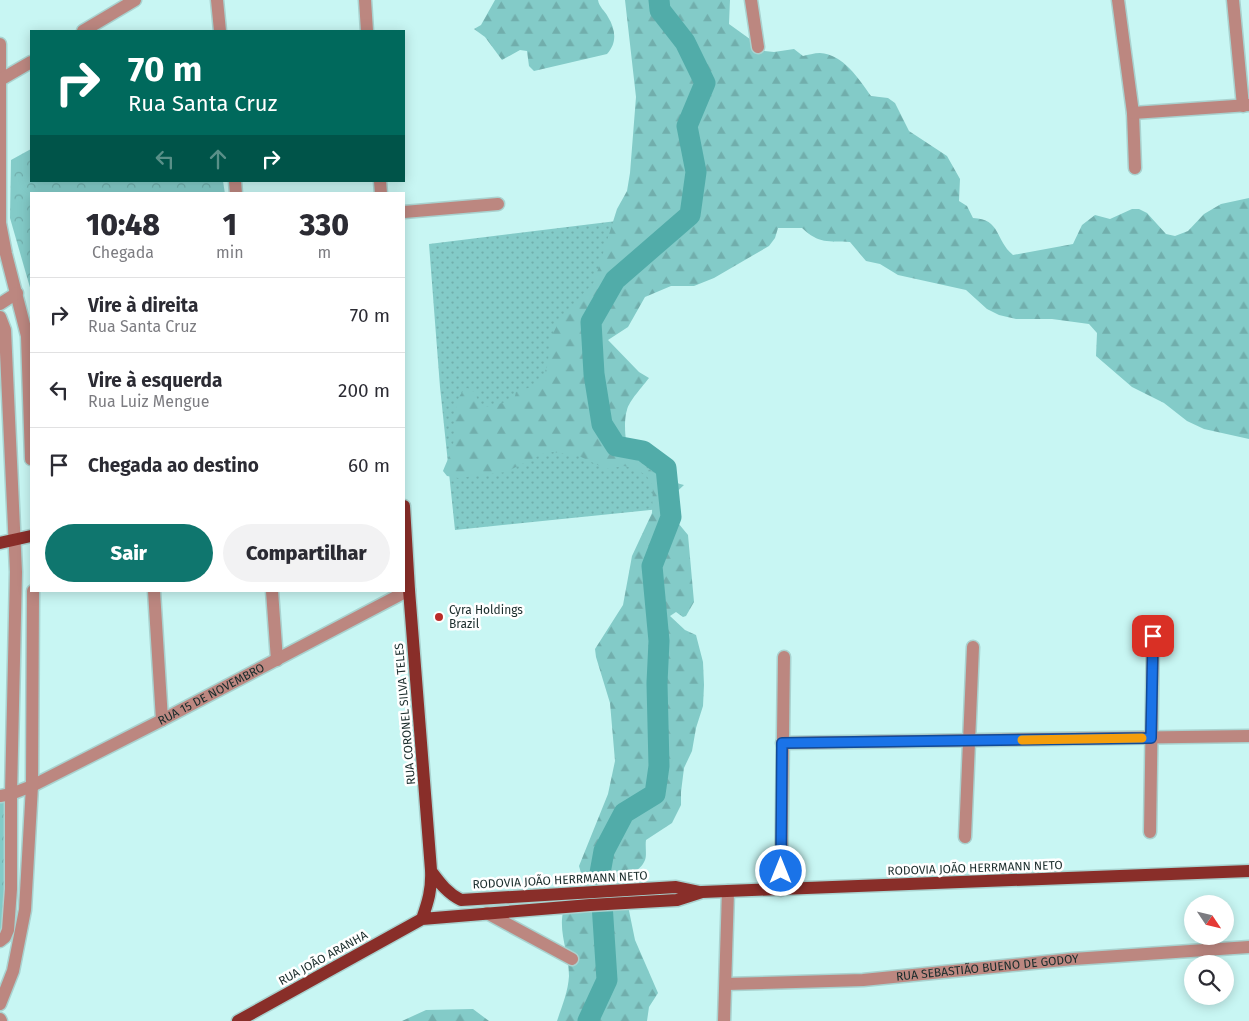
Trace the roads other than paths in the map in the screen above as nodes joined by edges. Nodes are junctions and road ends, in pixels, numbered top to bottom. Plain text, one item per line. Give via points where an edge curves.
1 (135, 0) edge
2 (217, 0) edge
3 (365, 0) edge
4 (751, 0) edge
5 (1118, 0) edge
6 (1233, 0) edge
7 (85, 30) edge
8 (220, 30) edge
9 (367, 30) edge
10 (0, 44) edge
11 (758, 47) dead end
12 (30, 63) edge
13 (0, 80) edge
14 (1246, 106) edge
15 (1133, 113) junction
16 (1135, 168) dead end
17 (498, 204) dead end
18 (405, 212) edge
19 (17, 293) junction
20 (0, 304) edge
21 (0, 317) edge
22 (30, 428) edge
23 (405, 527) edge
24 (30, 536) edge
25 (15, 540) junction
26 (0, 543) edge
27 (408, 590) junction
28 (33, 592) edge
29 (154, 592) edge
30 (272, 592) edge
31 (404, 592) edge
32 (405, 592) edge
33 (1153, 636) dead end
34 (973, 647) dead end
35 (784, 657) dead end
36 (277, 660) junction
37 (162, 720) junction
38 (1249, 736) edge
39 (1151, 738) junction
40 (970, 740) junction
41 (782, 743) junction
42 (32, 786) junction
43 (6, 795) edge
44 (1150, 832) dead end
45 (965, 837) dead end
46 (431, 870) junction
47 (1249, 872) edge
48 (781, 890) junction
49 (728, 891) junction
50 (702, 892) junction
51 (487, 914) junction
52 (422, 919) junction
53 (0, 941) edge
54 (1249, 947) edge
55 (572, 959) dead end
56 (726, 984) junction
57 (0, 1004) edge
58 (238, 1021) edge
59 (724, 1021) edge

1 - 7 street
2 - 8 street
3 - 9 street
4 - 11 street
5 - 15 street
6 - 14 street
10 - 13 street
12 - 13 street
13 - 19 street via 0,224
14 - 15 street
15 - 16 street
17 - 18 street
19 - 20 street
19 - 22 street via 27,336
21 - 25 street via 4,330
23 - 27 main road, RUA CORONEL SILVA TELES
24 - 25 main road
25 - 26 main road
25 - 43 street
27 - 32 street, RUA 15 DE NOVEMBRO
27 - 46 main road, RUA CORONEL SILVA TELES
28 - 42 street
29 - 37 street
30 - 36 street
31 - 36 street, RUA 15 DE NOVEMBRO
33 - 39 street
34 - 40 street
35 - 41 street
36 - 37 street, RUA 15 DE NOVEMBRO
37 - 42 street, RUA 15 DE NOVEMBRO
38 - 39 street
39 - 40 street
39 - 44 street
40 - 41 street
40 - 45 street
41 - 48 street
42 - 43 street, RUA 15 DE NOVEMBRO
42 - 57 street via 25,910 13,971
43 - 53 street via 9,918 8,930
46 - 50 main road, RODOVIA JOÃO HERRMANN NETO via 444,889 461,900 676,887
46 - 52 main road, RUA CORONEL SILVA TELES via 430,899
47 - 48 main road, RODOVIA JOÃO HERRMANN NETO
48 - 49 main road, RODOVIA JOÃO HERRMANN NETO
49 - 50 main road, RODOVIA JOÃO HERRMANN NETO
49 - 56 street
50 - 51 main road, RODOVIA JOÃO HERRMANN NETO via 677,900
51 - 52 main road, RODOVIA JOÃO HERRMANN NETO
51 - 55 street
52 - 58 main road, RUA JOÃO ARANHA
54 - 56 street, RUA SEBASTIÃO BUENO DE GODOY via 1073,959 863,980
56 - 59 street

